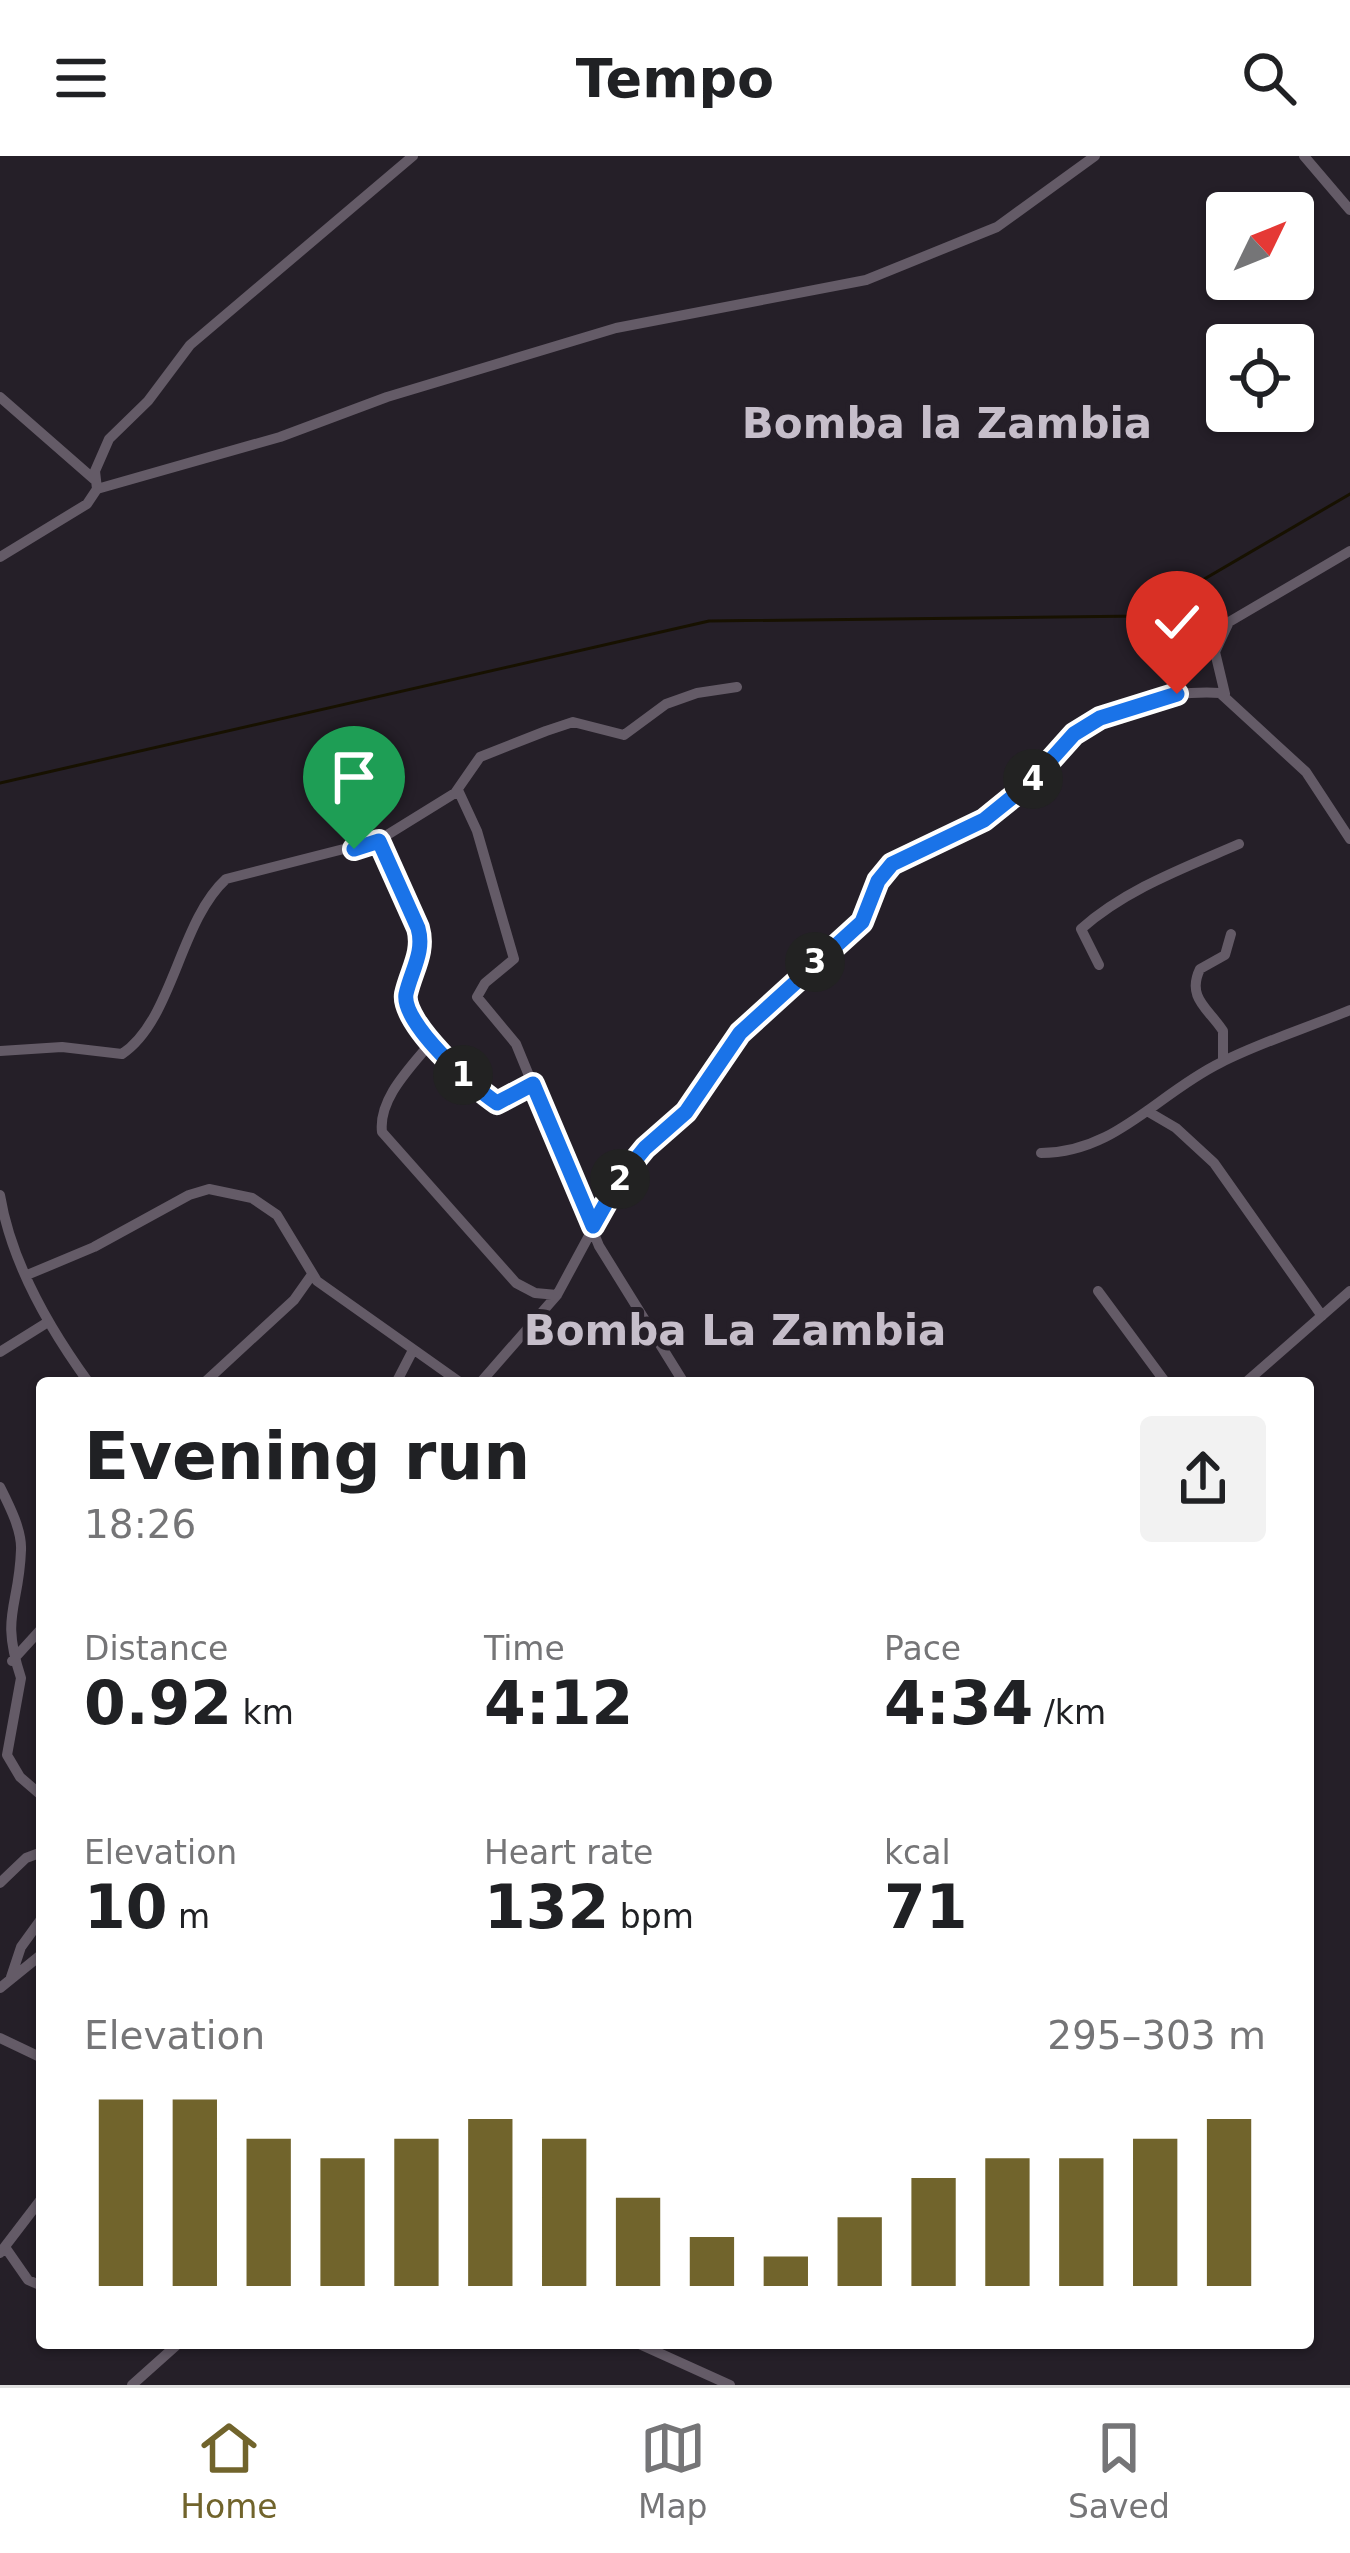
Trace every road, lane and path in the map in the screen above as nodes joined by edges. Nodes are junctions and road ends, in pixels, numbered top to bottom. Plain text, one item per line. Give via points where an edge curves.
1 (413, 156) edge
2 (1095, 156) edge
3 (1304, 156) edge
4 (1350, 210) edge
5 (0, 397) edge
6 (97, 485) junction
7 (1350, 551) edge
8 (0, 557) edge
9 (737, 687) dead end
10 (1226, 696) junction
11 (458, 790) junction
12 (1350, 839) edge
13 (379, 841) junction
14 (1239, 844) dead end
15 (1231, 934) dead end
16 (1099, 965) dead end
17 (1350, 1010) edge
18 (432, 1041) junction
19 (0, 1051) edge
20 (1223, 1061) junction
21 (533, 1084) junction
22 (1147, 1111) junction
23 (1041, 1154) dead end
24 (0, 1195) edge
25 (593, 1226) junction
26 (27, 1275) junction
27 (311, 1276) junction
28 (1098, 1291) dead end
29 (1350, 1291) edge
30 (557, 1295) junction
31 (1322, 1316) junction
32 (48, 1322) junction
33 (0, 1352) edge
34 (412, 1352) junction
35 (85, 1377) edge
36 (211, 1377) edge
37 (399, 1377) edge
38 (452, 1377) edge
39 (485, 1377) edge
40 (680, 1377) edge
41 (1162, 1377) edge
42 (1252, 1377) edge
43 (0, 1487) edge
44 (3, 1610) edge
45 (36, 1635) edge
46 (12, 1661) junction
47 (3, 1756) edge
48 (36, 1791) edge
49 (36, 1856) edge
50 (0, 1883) edge
51 (36, 1926) edge
52 (36, 1958) edge
53 (11, 1977) junction
54 (0, 1988) edge
55 (0, 2038) edge
56 (36, 2055) edge
57 (36, 2206) edge
58 (3, 2250) edge
59 (36, 2283) edge
60 (172, 2349) edge
61 (650, 2349) edge
62 (131, 2385) edge
63 (730, 2385) edge

1 - 6 street via 190,345 109,439
2 - 6 street via 997,227 866,280 616,328 280,437
3 - 4 street
5 - 6 street
6 - 8 street via 86,504
7 - 10 street via 1228,622 1215,652
9 - 11 street via 666,704 624,735 573,722 487,753
10 - 12 street via 1306,772
10 - 25 street via 1189,692 1100,718 984,820 892,864 862,922 740,1033 686,1112 619,1180
11 - 13 street
11 - 21 street via 514,958 477,998 516,1044
13 - 18 street via 422,942 406,1008
13 - 19 street via 226,879 151,1018 122,1054
14 - 16 street via 1133,892 1081,929
15 - 20 street via 1225,955 1200,969 1195,986 1203,1011 1223,1031
17 - 20 street
18 - 21 street via 497,1103
18 - 30 street via 389,1097 382,1132 516,1283
20 - 22 street
21 - 25 street
22 - 23 street via 1120,1134
22 - 31 street via 1214,1163
24 - 26 street
25 - 30 street
25 - 40 street
26 - 27 street via 209,1189 266,1205
26 - 32 street
27 - 34 street
27 - 36 street
28 - 41 street
29 - 31 street
30 - 39 street
31 - 42 street
32 - 33 street
32 - 35 street
34 - 37 street
34 - 38 street
43 - 44 street via 21,1547
44 - 46 street
45 - 46 street
46 - 47 street via 21,1678
47 - 48 street
49 - 50 street
51 - 53 street
52 - 53 street
53 - 54 street
55 - 56 street
57 - 58 street
58 - 59 street
60 - 62 street
61 - 63 street

